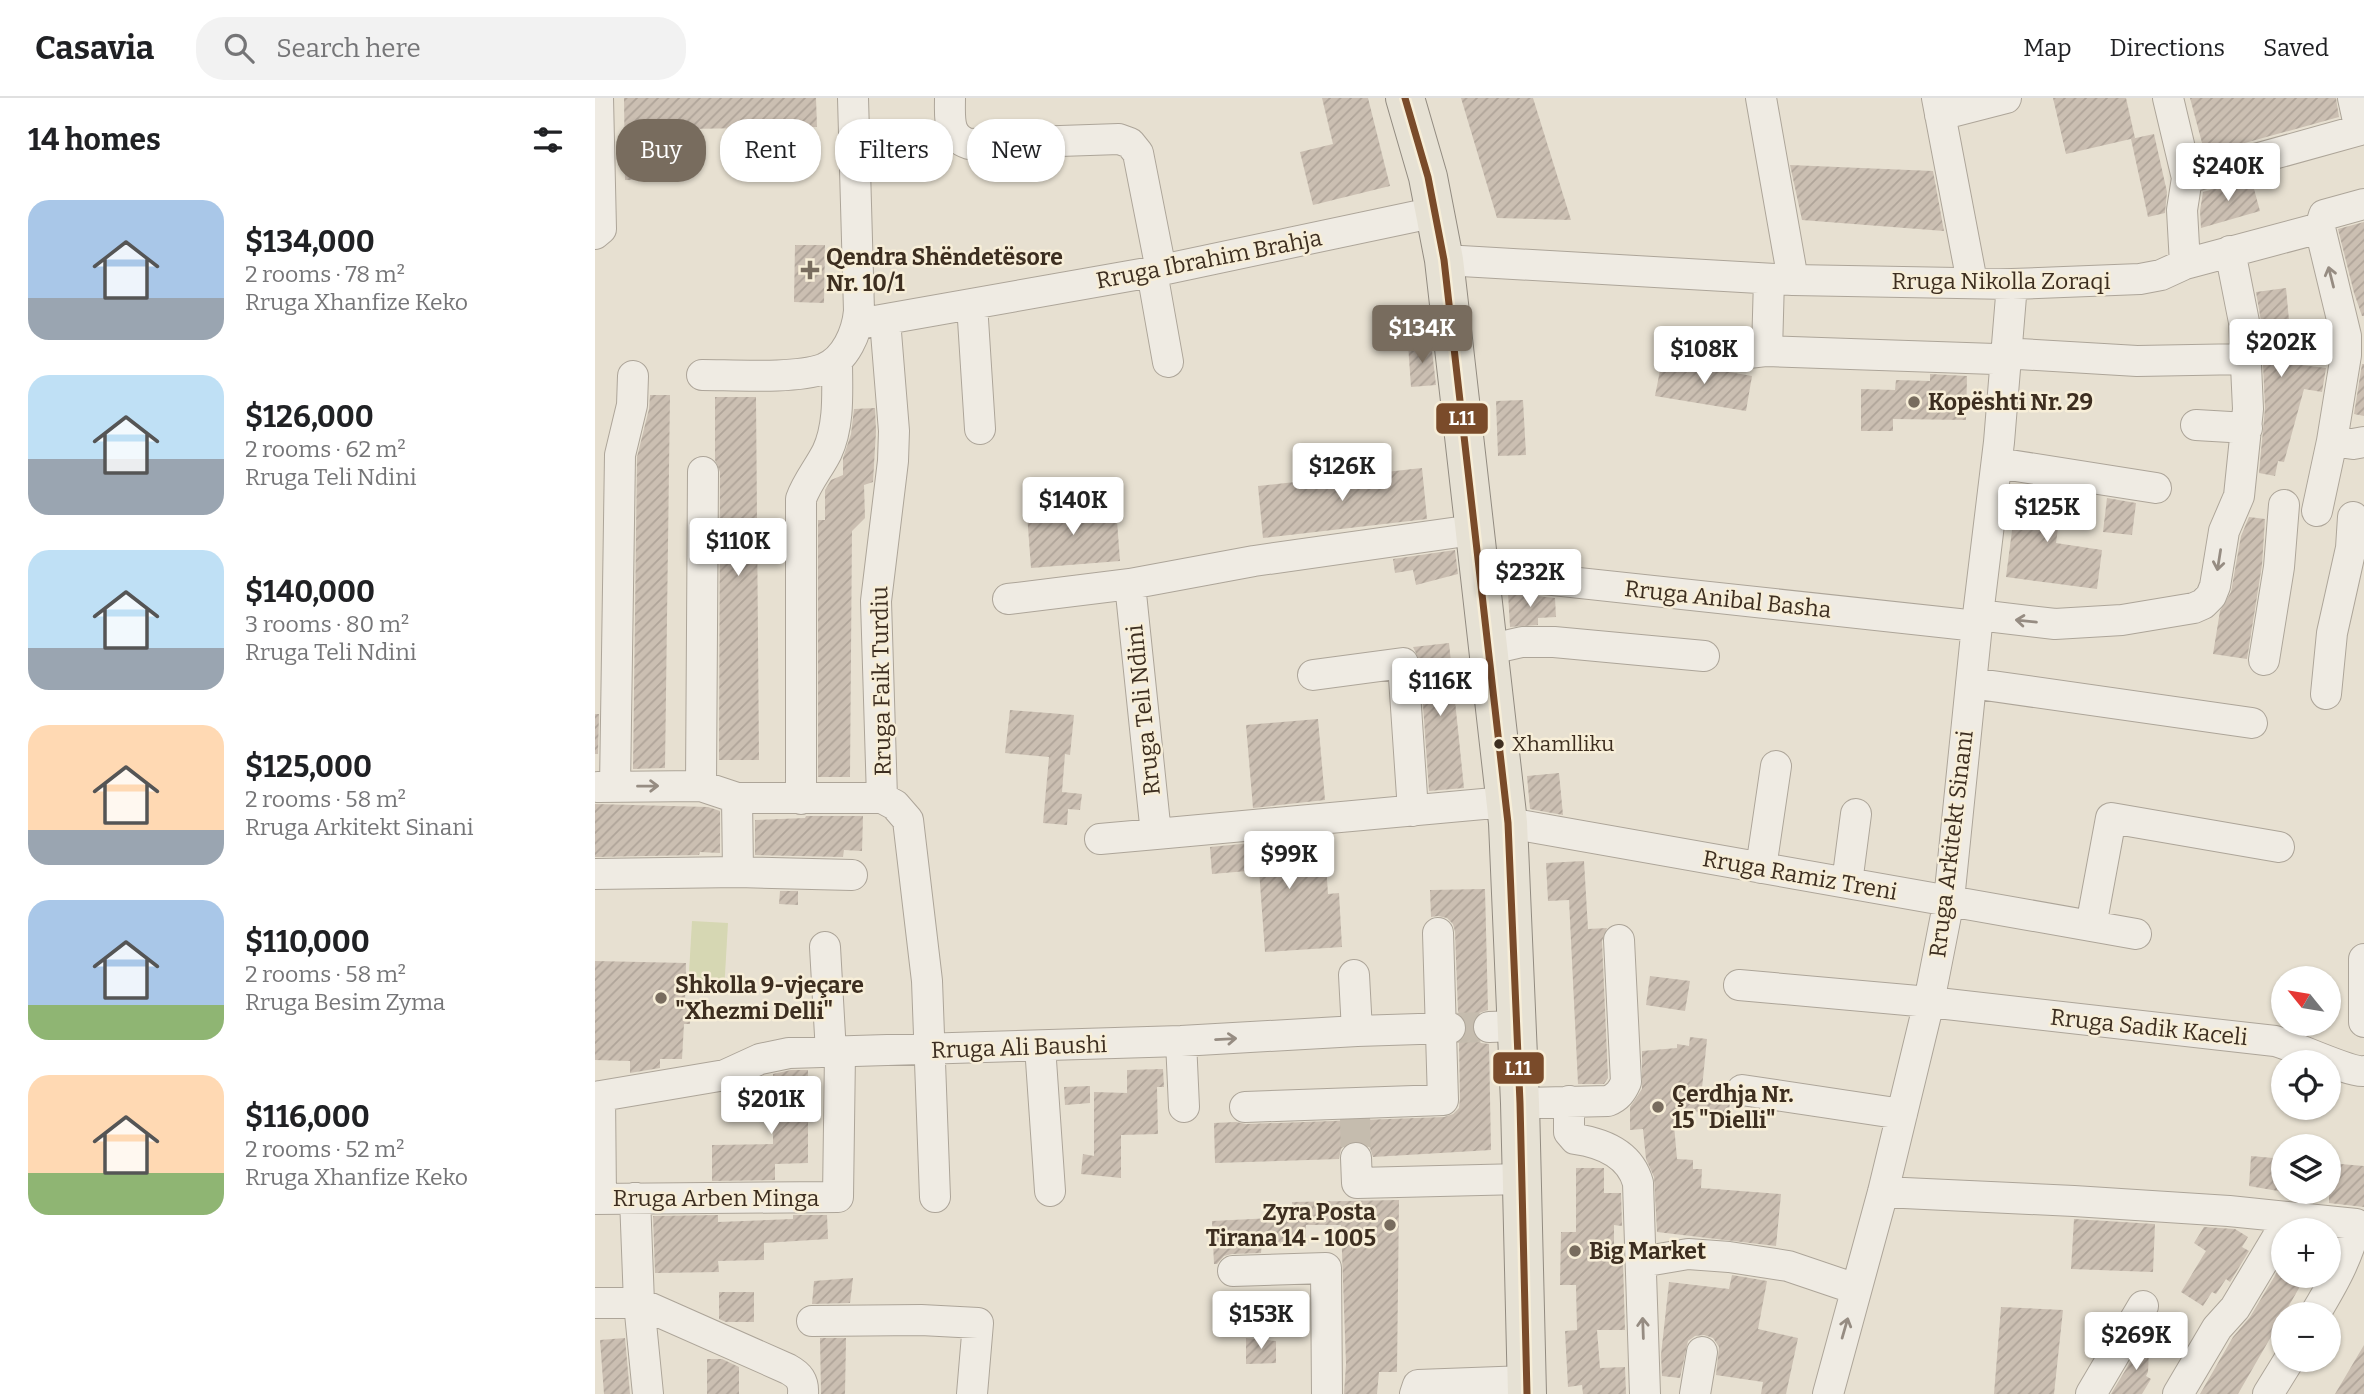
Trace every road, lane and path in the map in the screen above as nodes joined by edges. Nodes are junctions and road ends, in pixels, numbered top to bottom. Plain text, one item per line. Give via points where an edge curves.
1 (598, 98) edge
2 (853, 98) edge
3 (950, 98) edge
4 (1405, 98) edge
5 (1761, 98) edge
6 (2006, 98) edge
7 (2168, 98) edge
8 (2353, 98) edge
9 (1938, 107) edge
10 (2187, 178) junction
11 (2364, 204) edge
12 (1436, 212) junction
13 (2320, 228) junction
14 (595, 234) edge
15 (2229, 251) junction
16 (1444, 260) junction
17 (2185, 264) junction
18 (1157, 271) junction
19 (1781, 280) junction
20 (1972, 282) junction
21 (2012, 284) junction
22 (972, 304) junction
23 (871, 322) junction
24 (1671, 346) dead end
25 (1767, 351) junction
26 (2007, 357) junction
27 (2247, 359) junction
28 (837, 360) junction
29 (1168, 362) dead end
30 (702, 375) dead end
31 (633, 376) dead end
32 (2196, 425) dead end
33 (2247, 428) junction
34 (980, 429) dead end
35 (2332, 441) junction
36 (2364, 442) edge
37 (1997, 463) junction
38 (703, 472) dead end
39 (2156, 488) dead end
40 (2239, 496) junction
41 (2284, 505) junction
42 (2317, 511) junction
43 (2358, 518) edge
44 (1473, 530) junction
45 (1478, 572) junction
46 (1129, 584) junction
47 (1008, 599) dead end
48 (1978, 620) junction
49 (1486, 650) junction
50 (1704, 656) dead end
51 (2264, 660) dead end
52 (1313, 676) dead end
53 (1971, 683) junction
54 (2326, 694) dead end
55 (2252, 723) dead end
56 (1776, 766) dead end
57 (701, 786) junction
58 (605, 787) edge
59 (737, 798) junction
60 (882, 798) junction
61 (801, 799) junction
62 (1413, 811) junction
63 (1506, 813) junction
64 (1856, 814) dead end
65 (1156, 834) junction
66 (1100, 839) dead end
67 (2280, 847) dead end
68 (1761, 868) junction
69 (739, 872) junction
70 (595, 874) edge
71 (852, 875) dead end
72 (1847, 883) junction
73 (1949, 900) junction
74 (2091, 926) junction
75 (1438, 933) dead end
76 (2136, 934) dead end
77 (1619, 940) dead end
78 (825, 947) dead end
79 (2364, 959) edge
80 (1354, 975) dead end
81 (1739, 985) dead end
82 (1929, 1002) junction
83 (2364, 1022) edge
84 (1445, 1028) junction
85 (1357, 1031) junction
86 (1181, 1041) junction
87 (1040, 1046) junction
88 (931, 1049) junction
89 (835, 1053) junction
90 (2364, 1071) edge
91 (1742, 1090) dead end
92 (597, 1097) edge
93 (1569, 1101) junction
94 (1520, 1104) junction
95 (1184, 1107) dead end
96 (1245, 1107) dead end
97 (1902, 1114) junction
98 (1357, 1170) dead end
99 (1522, 1179) junction
100 (1050, 1191) dead end
101 (1883, 1192) junction
102 (935, 1197) dead end
103 (598, 1198) edge
104 (635, 1198) junction
105 (2289, 1218) edge
106 (2341, 1223) edge
107 (2271, 1248) edge
108 (1641, 1262) junction
109 (1233, 1271) dead end
110 (2341, 1271) edge
111 (1856, 1289) junction
112 (595, 1303) edge
113 (639, 1303) junction
114 (2143, 1306) dead end
115 (812, 1321) dead end
116 (1702, 1352) dead end
117 (2282, 1372) edge
118 (1527, 1388) edge
119 (648, 1394) edge
120 (803, 1394) edge
121 (972, 1394) edge
122 (1327, 1394) edge
123 (1415, 1394) edge
124 (1645, 1394) edge
125 (1695, 1394) edge
126 (1828, 1394) edge
127 (2091, 1394) edge
128 (2178, 1394) edge
129 (2268, 1394) edge

1 - 14 street via 601,229
2 - 23 street, Rruga Faik Turdiu
3 - 18 street via 952,132 969,144 1119,139 1131,143 1138,153
4 - 12 main road
5 - 19 street
6 - 9 street
7 - 10 street
8 - 10 street via 2360,130
9 - 20 street
10 - 17 street via 2182,210
11 - 13 street via 2324,215
12 - 16 main road
12 - 18 street, Rruga Ibrahim Brahja
13 - 15 street, Rruga Nikolla Zoraqi
35 -> 13 street via 2346,336
15 - 17 street, Rruga Nikolla Zoraqi
15 - 27 street
16 - 19 street, Rruga Nikolla Zoraqi
16 - 44 main road
17 - 21 street, Rruga Nikolla Zoraqi via 2140,279
18 - 22 street, Rruga Ibrahim Brahja
18 - 29 street
19 - 20 street, Rruga Nikolla Zoraqi
19 - 25 street
20 - 21 street, Rruga Nikolla Zoraqi
21 - 26 street, Rruga Arkitekt Sinani
22 - 23 street, Rruga Ibrahim Brahja
22 - 34 street
23 - 28 street
23 - 60 street, Rruga Faik Turdiu via 894,431 876,601
24 - 25 street via 1749,354
25 - 26 street
26 - 27 street
26 - 37 street, Rruga Arkitekt Sinani
27 - 33 street
28 - 30 street via 824,369 797,373
28 - 61 street via 833,435 801,499
31 - 58 street via 632,405 620,455
32 - 33 street
33 - 40 street
35 - 36 street
35 - 42 street
37 - 39 street
37 - 48 street, Rruga Arkitekt Sinani
38 - 57 street
40 - 41 street
40 -> 48 street, Rruga Anibal Basha via 2224,531 2215,586 2203,604 2088,623
41 - 42 street
41 - 51 street
42 - 43 street
43 - 54 street via 2332,633
44 - 45 main road
44 - 46 street
45 - 48 street, Rruga Anibal Basha
45 - 49 main road
46 - 47 street
46 - 65 street, Rruga Teli Ndini
48 - 53 street, Rruga Arkitekt Sinani
49 - 50 street via 1522,642 1554,642
49 - 63 main road
52 - 62 street via 1403,663
53 - 55 street
53 - 73 street, Rruga Arkitekt Sinani
56 - 68 street
58 -> 57 street
57 - 59 street
59 - 61 street
59 - 69 street
60 - 61 street
60 - 88 street, Rruga Faik Turdiu via 908,820
62 - 63 street
62 - 65 street
63 - 68 street, Rruga Ramiz Treni
63 - 94 main road via 1503,1027
64 - 72 street
65 - 66 street
67 - 74 street via 2111,818
68 - 72 street, Rruga Ramiz Treni
69 - 70 street
69 - 71 street
72 - 73 street, Rruga Ramiz Treni
73 - 74 street, Rruga Ramiz Treni
73 - 82 street, Rruga Arkitekt Sinani
74 - 76 street, Rruga Ramiz Treni
75 - 84 street
77 - 93 street via 1626,1082 1616,1098 1608,1101
78 - 89 street, Rruga Arben Minga
79 - 83 street
80 - 85 street
81 - 82 street, Rruga Sadik Kaceli
82 - 90 street, Rruga Sadik Kaceli via 2275,1041
82 - 97 street, Rruga Arkitekt Sinani
84 - 85 street, Rruga Ali Baushi
84 - 96 street via 1443,1100 1355,1110
86 -> 85 street, Rruga Ali Baushi
86 - 87 street, Rruga Ali Baushi
86 - 95 street
87 - 88 street, Rruga Ali Baushi
87 - 100 street
88 - 89 street, Rruga Ali Baushi
88 - 102 street, Rruga Faik Turdiu
89 - 92 street, Rruga Ali Baushi via 789,1053 760,1059 725,1075
89 - 104 street, Rruga Arben Minga via 848,1197
91 - 97 street
92 - 103 street
93 - 94 street
93 - 108 street via 1569,1132 1575,1139 1620,1154 1635,1171
94 - 99 main road
97 - 101 street, Rruga Arkitekt Sinani
98 - 99 street
99 - 118 main road
101 - 105 street
101 - 111 street, Rruga Arkitekt Sinani
103 - 104 street, Rruga Arben Minga
104 - 113 street
106 - 110 street via 2356,1224
107 - 128 street
108 - 111 street via 1688,1254 1729,1257 1788,1266
124 -> 108 street
109 - 122 street via 1326,1268
126 -> 111 street, Rruga Arkitekt Sinani
112 - 113 street
113 - 119 street
113 - 120 street via 799,1375
114 - 127 street
115 - 121 street via 978,1323
116 - 125 street
117 - 129 street
118 - 123 street via 1418,1385

